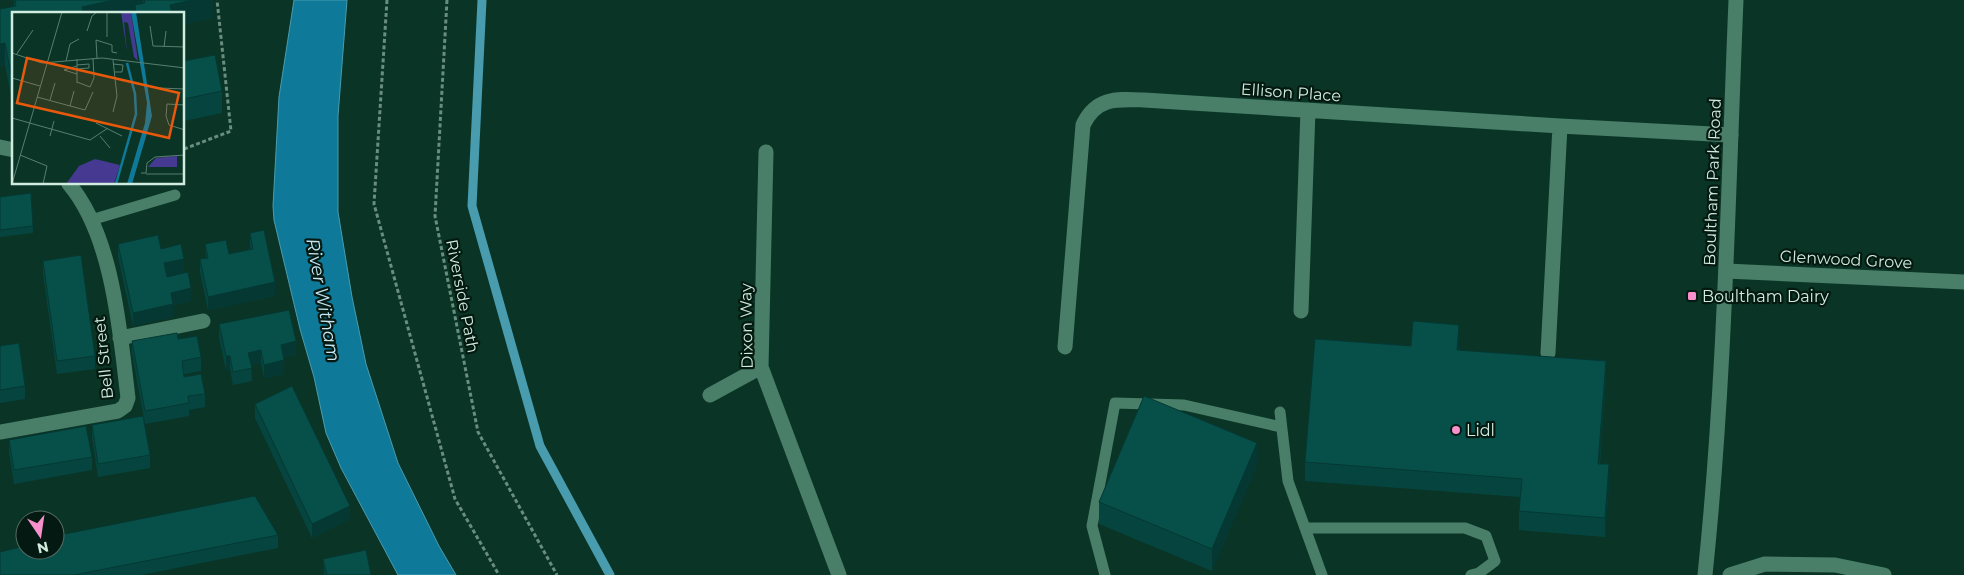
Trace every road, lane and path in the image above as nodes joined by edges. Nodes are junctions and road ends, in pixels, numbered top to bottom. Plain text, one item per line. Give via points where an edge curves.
1 (217, 0) edge
2 (387, 0) edge
3 (447, 0) edge
4 (1736, 0) edge
5 (1308, 110) junction
6 (1560, 126) junction
7 (1731, 135) junction
8 (185, 149) edge
9 (766, 152) dead end
10 (70, 185) edge
11 (175, 195) dead end
12 (91, 220) junction
13 (1726, 270) junction
14 (1964, 282) edge
15 (1301, 311) dead end
16 (203, 321) dead end
17 (120, 338) junction
18 (1065, 347) dead end
19 (1548, 353) dead end
20 (761, 367) junction
21 (710, 395) dead end
22 (1280, 412) dead end
23 (1282, 427) junction
24 (0, 432) edge
25 (1305, 528) junction
26 (499, 575) edge
27 (557, 575) edge
28 (838, 575) edge
29 (1105, 575) edge
30 (1322, 575) edge
31 (1471, 575) edge
32 (1705, 575) edge
33 (1730, 575) edge
34 (1884, 575) edge

1 - 8 path via 231,131
2 - 26 path via 374,204 455,499
3 - 27 path, Riverside Path via 435,216 478,432
4 - 7 street, Boultham Park Road
5 - 6 street, Ellison Place
5 - 15 street
5 - 18 street, Ellison Place via 1126,99 1103,103 1088,115 1083,125
6 - 7 street, Ellison Place
6 - 19 street
7 - 13 street, Boultham Park Road
9 - 20 street, Dixon Way
10 - 12 street, Bell Street
11 - 12 lane
12 - 17 street, Bell Street via 105,261
13 - 14 street, Glenwood Grove
13 - 32 street, Boultham Park Road via 1712,510
16 - 17 street
17 - 24 street, Bell Street via 128,398 125,406 118,411
20 - 21 street
20 - 28 street, Dixon Way
22 - 23 lane
23 - 25 lane via 1288,481
23 - 29 lane via 1184,405 1115,403 1092,526
25 - 30 lane
25 - 31 lane via 1465,528 1486,536 1495,561
33 - 34 street via 1765,564 1835,565

